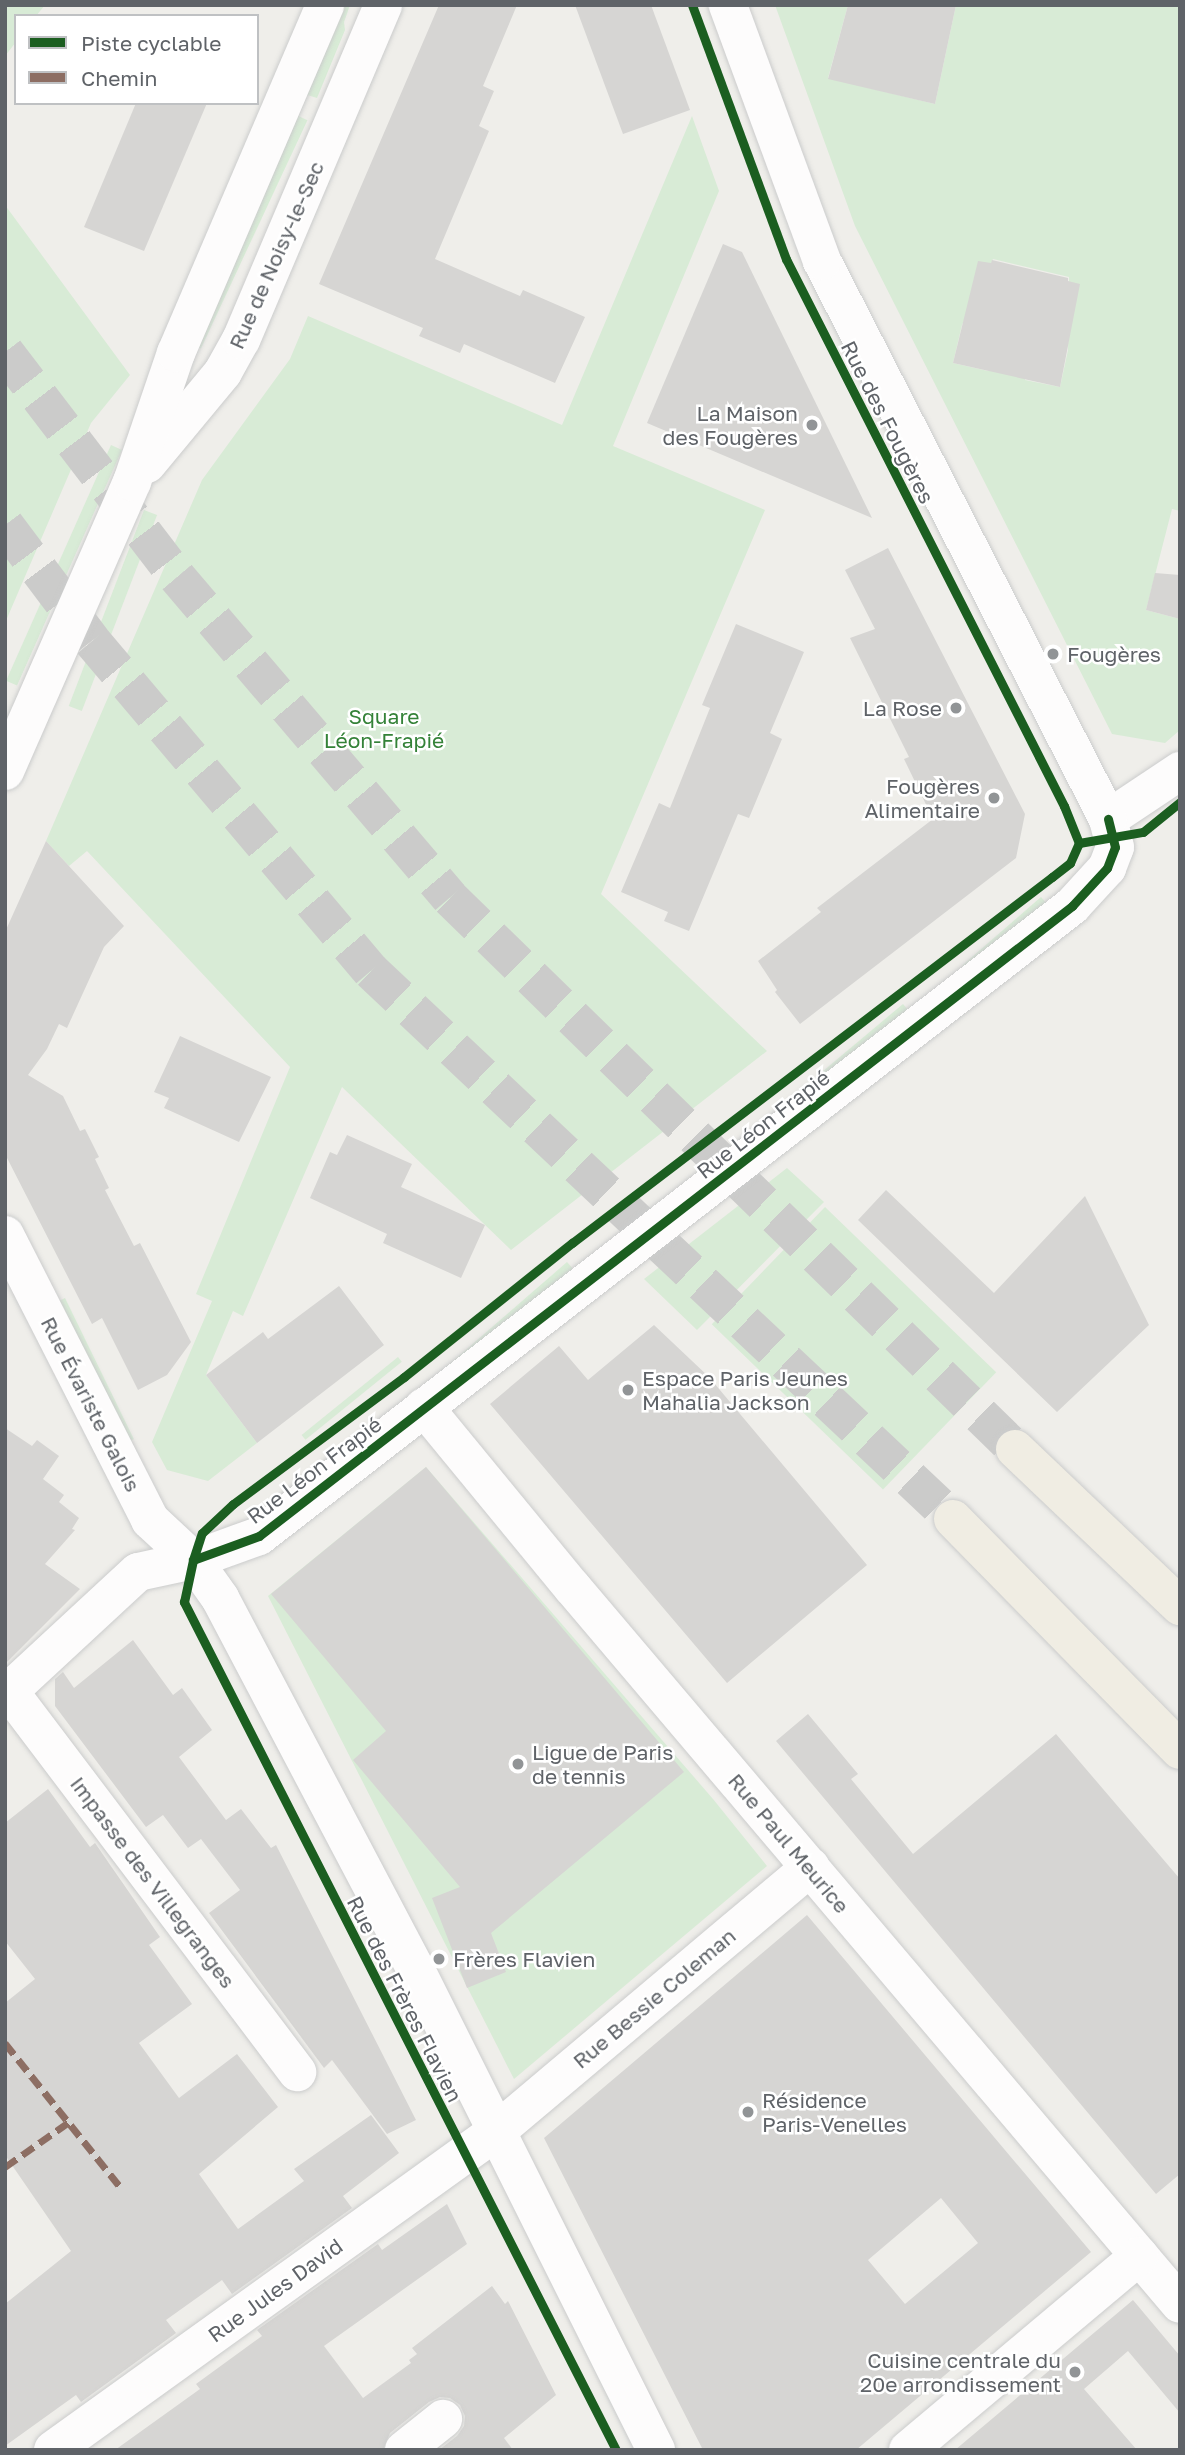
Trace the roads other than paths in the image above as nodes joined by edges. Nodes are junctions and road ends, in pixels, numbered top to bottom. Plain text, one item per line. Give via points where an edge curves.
1 (325, 5) edge
2 (383, 5) edge
3 (728, 5) edge
4 (132, 482) junction
5 (5, 771) edge
6 (1180, 771) edge
7 (1108, 819) junction
8 (5, 1235) edge
9 (424, 1407) junction
10 (1015, 1449) tunnel mouth
11 (953, 1519) tunnel mouth
12 (193, 1560) junction
13 (1180, 1606) edge
14 (7, 1693) edge
15 (1180, 1750) edge
16 (811, 1867) junction
17 (297, 2072) dead end
18 (498, 2131) junction
19 (1139, 2256) junction
20 (1180, 2304) edge
21 (443, 2420) dead end
22 (52, 2450) edge
23 (404, 2450) edge
24 (656, 2450) edge
25 (908, 2450) edge

1 - 4 street, Rue de Noisy-le-Sec via 176,354
2 - 4 street, Rue de Noisy-le-Sec via 241,340 223,372
3 - 7 street, Rue des Fougères via 822,261
4 - 5 street, Rue de Noisy-le-Sec
6 - 7 street
7 - 9 street, Rue Léon Frapié via 1115,847 1107,869 1072,906
8 - 12 street, Rue Évariste Galois via 150,1520
9 - 12 street, Rue Léon Frapié via 259,1536
9 - 16 street, Rue Paul Meurice
10 - 13 highway
11 - 15 highway
12 - 14 street, Rue Léon Frapié via 138,1572
12 - 18 street, Rue des Frères Flavien via 220,1598
14 - 17 street, Impasse des Villegranges
16 - 18 street, Rue Bessie Coleman
16 - 19 street, Rue Paul Meurice
18 - 22 street, Rue Jules David
18 - 24 street, Rue des Frères Flavien
19 - 20 street, Rue Paul Meurice
19 - 25 street
21 - 23 street

